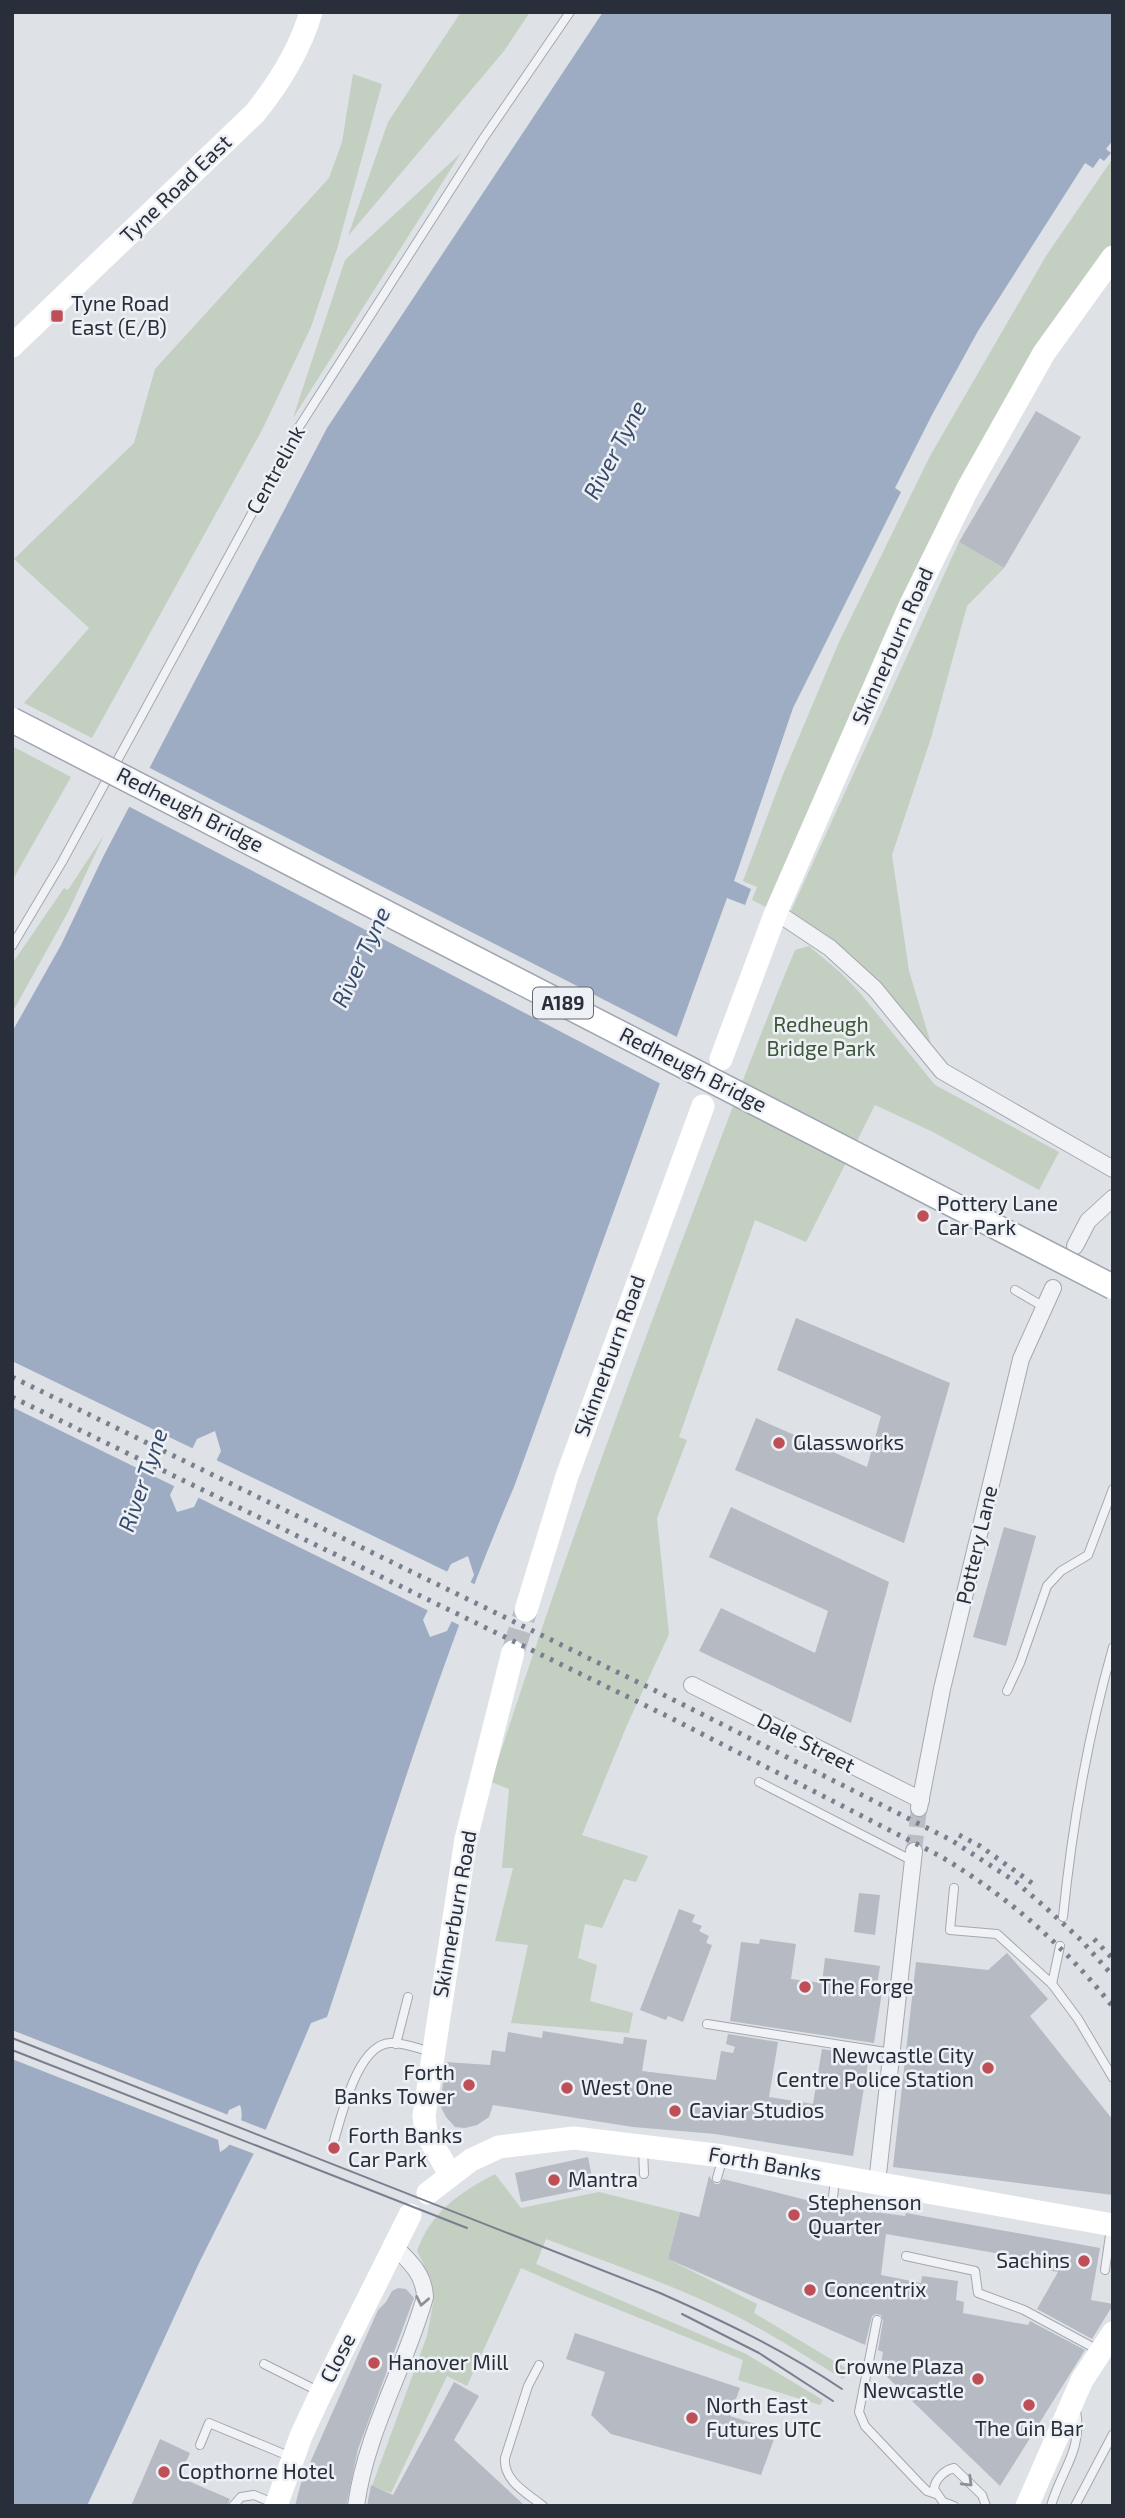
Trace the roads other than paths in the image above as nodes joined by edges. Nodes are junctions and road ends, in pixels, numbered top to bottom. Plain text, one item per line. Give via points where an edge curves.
1 (311, 12) edge
2 (570, 12) edge
3 (1113, 257) edge
4 (12, 346) edge
5 (12, 720) edge
6 (776, 912) junction
7 (12, 946) edge
8 (721, 1059) dead end
9 (703, 1106) dead end
10 (1113, 1169) edge
11 (1113, 1198) edge
12 (1075, 1245) dead end
13 (1113, 1287) edge
14 (1054, 1288) dead end
15 (1015, 1290) dead end
16 (1044, 1307) junction
17 (1113, 1489) edge
18 (526, 1610) tunnel mouth
19 (1113, 1647) edge
20 (513, 1652) tunnel mouth
21 (692, 1685) dead end
22 (1007, 1691) dead end
23 (759, 1782) dead end
24 (920, 1804) joint
25 (914, 1856) joint
26 (954, 1888) dead end
27 (1063, 1917) dead end
28 (1059, 1946) dead end
29 (1052, 1984) junction
30 (408, 1997) dead end
31 (707, 2024) dead end
32 (396, 2044) junction
33 (432, 2052) junction
34 (892, 2053) junction
35 (1113, 2078) edge
36 (643, 2145) junction
37 (332, 2147) dead end
38 (450, 2174) junction
39 (644, 2174) dead end
40 (836, 2176) junction
41 (877, 2183) junction
42 (428, 2193) dead end
43 (832, 2206) dead end
44 (410, 2215) dead end
45 (1112, 2225) edge
46 (393, 2245) junction
47 (905, 2256) dead end
48 (1105, 2270) dead end
49 (877, 2320) dead end
50 (1107, 2343) edge
51 (264, 2364) dead end
52 (539, 2365) dead end
53 (321, 2393) junction
54 (1074, 2397) junction
55 (1113, 2434) edge
56 (200, 2445) dead end
57 (293, 2458) junction
58 (936, 2494) junction
59 (276, 2505) edge
60 (233, 2506) edge
61 (356, 2506) edge
62 (543, 2506) edge
63 (954, 2506) edge
64 (986, 2506) edge
65 (1027, 2506) edge
66 (1051, 2506) edge
67 (1075, 2506) edge

1 - 4 street, Tyne Road East via 294,57 255,113
2 - 7 lane, Centrelink via 483,139 299,428
3 - 6 street, Skinnerburn Road via 1044,353 967,490 909,608
5 - 13 main road, Redheugh Bridge / A189, bridge
6 - 8 street, Skinnerburn Road
6 - 10 street via 830,948 875,989 942,1071
9 - 18 street, Skinnerburn Road via 567,1476
11 - 12 street via 1088,1221
14 - 16 street, Pottery Lane
15 - 16 lane
16 - 24 street, Pottery Lane via 1021,1359 942,1689
17 - 22 lane via 1088,1555 1046,1586
19 - 27 lane via 1068,1863
20 - 33 street, Skinnerburn Road via 466,1839
21 - 24 street, Dale Street
23 - 25 lane
25 - 34 street
26 - 29 lane via 950,1930 997,1934
28 - 29 lane
29 - 35 lane
30 - 32 lane
31 - 34 lane
32 - 33 lane
32 - 37 lane via 378,2047 358,2069
33 - 38 street, Skinnerburn Road via 426,2133
34 - 41 street
36 - 38 street, Forth Banks via 574,2138 499,2147
36 - 39 lane
36 - 40 street, Forth Banks via 720,2167
38 - 42 street, Forth Banks
40 - 41 street, Forth Banks
40 - 43 lane
41 - 45 street, Forth Banks
44 - 46 street, Close
45 - 48 lane
46 - 53 street, Close
46 -> 61 street via 418,2270 425,2297 374,2430
47 - 50 lane via 975,2272 978,2293
49 - 58 lane via 859,2412 865,2426
50 - 54 street
51 - 53 lane
52 - 62 lane via 528,2386 504,2468 508,2477
53 - 57 street, Close
54 - 65 street
54 - 66 lane via 1078,2424 1074,2454
55 - 67 lane
56 - 57 lane via 209,2423
57 - 59 street, Close
58 - 63 lane
58 -> 64 lane via 937,2480 954,2468 982,2495
59 - 60 lane via 254,2496 241,2497

